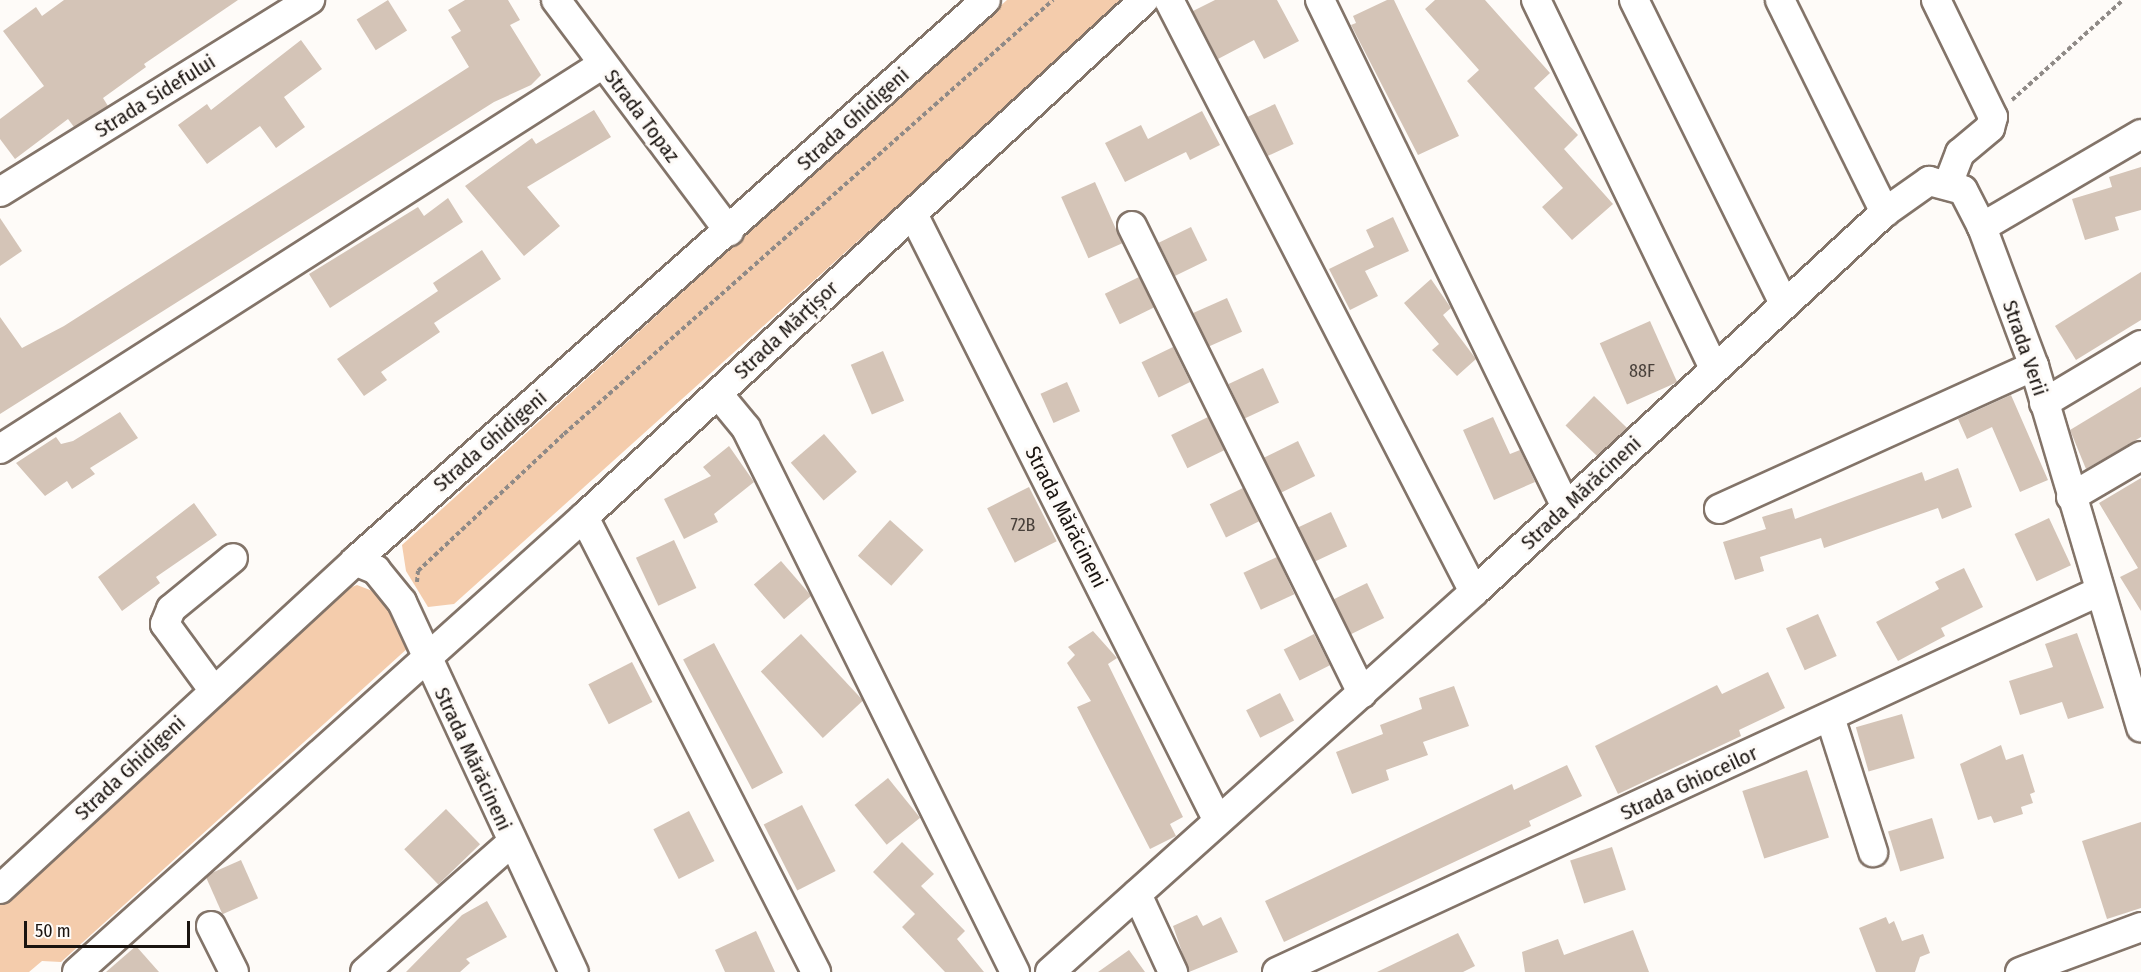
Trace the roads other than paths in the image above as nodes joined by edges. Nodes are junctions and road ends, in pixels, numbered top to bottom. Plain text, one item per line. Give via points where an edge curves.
1 (310, 0) edge
2 (556, 0) edge
3 (986, 0) edge
4 (1144, 0) edge
5 (1169, 0) edge
6 (1320, 0) edge
7 (1536, 0) edge
8 (1634, 0) edge
9 (1780, 0) edge
10 (1936, 0) edge
11 (603, 64) junction
12 (2141, 134) edge
13 (1949, 182) junction
14 (0, 192) edge
15 (1885, 212) junction
16 (913, 214) junction
17 (1132, 226) dead end
18 (1982, 227) junction
19 (729, 231) junction
20 (1785, 305) junction
21 (2141, 345) edge
22 (2034, 366) junction
23 (1714, 369) junction
24 (718, 394) junction
25 (2044, 403) junction
26 (0, 449) edge
27 (2141, 456) edge
28 (2071, 497) junction
29 (1566, 507) junction
30 (1719, 509) dead end
31 (584, 517) junction
32 (233, 558) dead end
33 (355, 561) junction
34 (2100, 591) junction
35 (1474, 592) junction
36 (2131, 656) edge
37 (426, 658) junction
38 (214, 691) junction
39 (1362, 693) junction
40 (1830, 717) junction
41 (2141, 728) edge
42 (1218, 821) junction
43 (512, 842) junction
44 (1873, 852) dead end
45 (0, 889) edge
46 (1137, 894) junction
47 (211, 926) dead end
48 (2141, 927) edge
49 (77, 972) edge
50 (234, 972) edge
51 (365, 972) edge
52 (574, 972) edge
53 (816, 972) edge
54 (1015, 972) edge
55 (1050, 972) edge
56 (1173, 972) edge
57 (1277, 972) edge
58 (2020, 972) edge

1 - 14 street, Strada Sidefului
2 - 11 street, Strada Topaz
3 - 19 street, Strada Ghidigeni
4 - 16 street, Strada Mărțișor
5 - 35 street
6 - 29 street
7 - 23 street
8 - 20 street
9 - 15 street
10 - 13 street via 1993,117 1990,128 1960,153
11 - 19 street, Strada Topaz
11 - 26 street via 147,359
12 - 18 street
13 - 15 street, Strada Mărăcineni via 1929,181
13 - 18 street, Strada Verii via 1971,201
15 - 20 street, Strada Mărăcineni
16 - 24 street, Strada Mărțișor
16 - 42 street, Strada Mărăcineni
17 - 39 street
18 - 22 street, Strada Verii
19 - 33 street, Strada Ghidigeni
20 - 23 street, Strada Mărăcineni
21 - 25 street
22 - 25 street, Strada Verii
22 - 30 street
23 - 29 street, Strada Mărăcineni
24 - 31 street, Strada Mărțișor
24 - 54 street via 746,428
25 - 28 street, Strada Verii
27 - 28 street
28 - 34 street, Strada Verii
29 - 35 street, Strada Mărăcineni
31 - 37 street, Strada Mărțișor
31 - 53 street
32 - 38 street via 171,609 165,624
33 - 37 street, Strada Mărăcineni via 376,570 402,602
33 - 38 street, Strada Ghidigeni
34 - 36 street, Strada Verii
34 - 40 street, Strada Ghioceilor
35 - 39 street, Strada Mărăcineni
36 - 41 street, Strada Verii
37 - 43 street, Strada Mărăcineni
37 - 49 street, Strada Mărțișor
38 - 45 street, Strada Ghidigeni
39 - 42 street, Strada Mărăcineni
40 - 44 street
40 - 57 street, Strada Ghioceilor
42 - 46 street, Strada Mărăcineni
43 - 51 street
43 - 52 street, Strada Mărăcineni
46 - 55 street, Strada Mărăcineni
46 - 56 street
47 - 50 street
48 - 58 street

